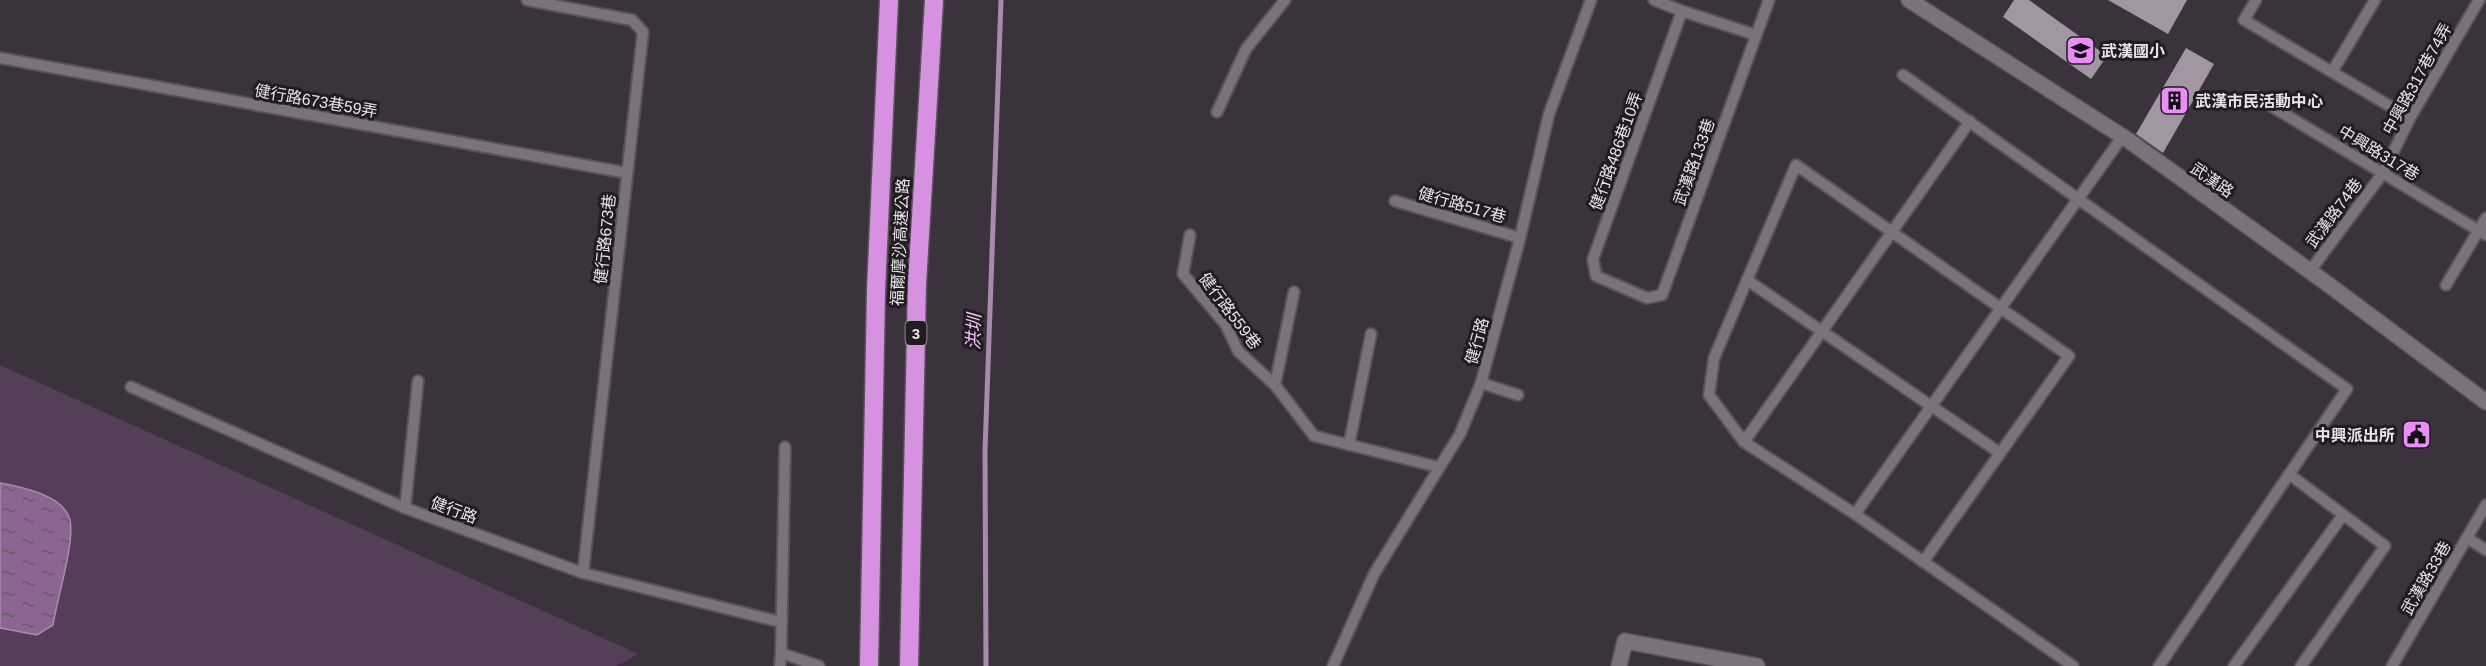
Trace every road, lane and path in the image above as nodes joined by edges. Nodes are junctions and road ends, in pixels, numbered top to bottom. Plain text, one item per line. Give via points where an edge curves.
1 (527, 0) edge
2 (889, 0) edge
3 (934, 0) edge
4 (1285, 0) edge
5 (1590, 0) edge
6 (1654, 0) edge
7 (1769, 0) edge
8 (1909, 0) edge
9 (2256, 0) edge
10 (2375, 0) edge
11 (2479, 0) edge
12 (1682, 12) junction
13 (1756, 35) junction
14 (0, 58) edge
15 (2332, 72) junction
16 (1903, 75) dead end
17 (2256, 97) dead end
18 (1217, 112) dead end
19 (2410, 118) junction
20 (1970, 121) junction
21 (2122, 137) junction
22 (627, 173) junction
23 (2383, 173) junction
24 (2078, 200) junction
25 (1395, 201) dead end
26 (2486, 218) edge
27 (2482, 232) edge
28 (1891, 233) junction
29 (1190, 235) dead end
30 (1520, 238) junction
31 (2310, 271) junction
32 (1747, 280) junction
33 (2446, 285) dead end
34 (1622, 287) joint
35 (1293, 292) dead end
36 (2000, 309) junction
37 (1822, 331) junction
38 (1371, 334) dead end
39 (418, 381) dead end
40 (1481, 383) junction
41 (1275, 385) junction
42 (131, 387) dead end
43 (1518, 395) dead end
44 (2486, 402) edge
45 (1932, 406) junction
46 (1744, 442) junction
47 (1349, 445) junction
48 (785, 447) dead end
49 (2000, 453) junction
50 (1438, 468) junction
51 (2289, 474) junction
52 (2486, 505) edge
53 (405, 508) junction
54 (1855, 514) junction
55 (2343, 515) junction
56 (2467, 538) junction
57 (2486, 550) edge
58 (1923, 562) junction
59 (582, 573) junction
60 (781, 622) junction
61 (781, 654) junction
62 (780, 666) edge
63 (819, 666) edge
64 (869, 666) edge
65 (909, 666) edge
66 (1333, 666) edge
67 (1619, 666) edge
68 (1757, 666) edge
69 (2073, 666) edge
70 (2159, 666) edge
71 (2234, 666) edge
72 (2301, 666) edge
73 (2392, 666) edge

1 - 22 lane, 健行路673巷 via 632,20 643,32
2 - 64 highway, 福爾摩沙高速公路 via 876,291
3 - 65 highway, 福爾摩沙高速公路 / 3 via 917,284
4 - 18 lane via 1246,49
5 - 30 lane, 健行路 via 1549,114
6 - 12 lane
7 - 13 lane, 武漢路133巷
8 - 21 street, 武漢路
9 - 15 lane via 2244,20
10 - 15 lane
11 - 19 lane, 中興路317巷74弄
12 - 13 lane
12 - 34 lane, 健行路486巷10弄 via 1593,259 1596,276
13 - 34 lane, 武漢路133巷 via 1662,295 1647,297
14 - 22 lane, 健行路673巷59弄
15 - 19 lane
16 - 20 lane
17 - 23 lane, 中興路317巷
19 - 23 lane, 中興路317巷74弄
20 - 24 lane
20 - 28 lane
21 - 24 lane
21 - 31 street, 武漢路
22 - 59 lane, 健行路673巷
23 - 27 lane, 中興路317巷
23 - 31 lane, 武漢路74巷
24 - 36 lane
24 - 51 lane via 2347,388
25 - 30 lane, 健行路517巷
26 - 27 lane
27 - 33 lane
28 - 32 lane via 1796,165
28 - 36 lane
28 - 37 lane
29 - 41 lane, 健行路559巷 via 1183,274 1226,325 1238,351
30 - 40 lane, 健行路
31 - 44 street, 武漢路
32 - 37 lane
32 - 46 lane via 1714,358 1709,395
35 - 41 lane
36 - 45 lane
36 - 49 lane via 2069,356
37 - 45 lane
37 - 46 lane
38 - 47 lane
39 - 53 lane
40 - 43 lane
40 - 50 lane, 健行路 via 1460,434
41 - 47 lane, 健行路559巷 via 1314,436
42 - 53 lane, 健行路
45 - 49 lane
45 - 54 lane
46 - 54 lane
47 - 50 lane, 健行路559巷
48 - 60 lane
49 - 58 lane
50 - 66 lane, 健行路 via 1374,574
51 - 55 lane
51 - 70 lane
52 - 56 lane, 武漢路33巷
53 - 59 lane, 健行路
54 - 58 lane
55 - 71 lane
55 - 72 lane via 2385,546
56 - 57 lane
56 - 73 lane, 武漢路33巷
58 - 69 lane
59 - 60 lane, 健行路
60 - 61 lane
61 - 62 lane
61 - 63 lane
67 - 68 street via 1625,641

